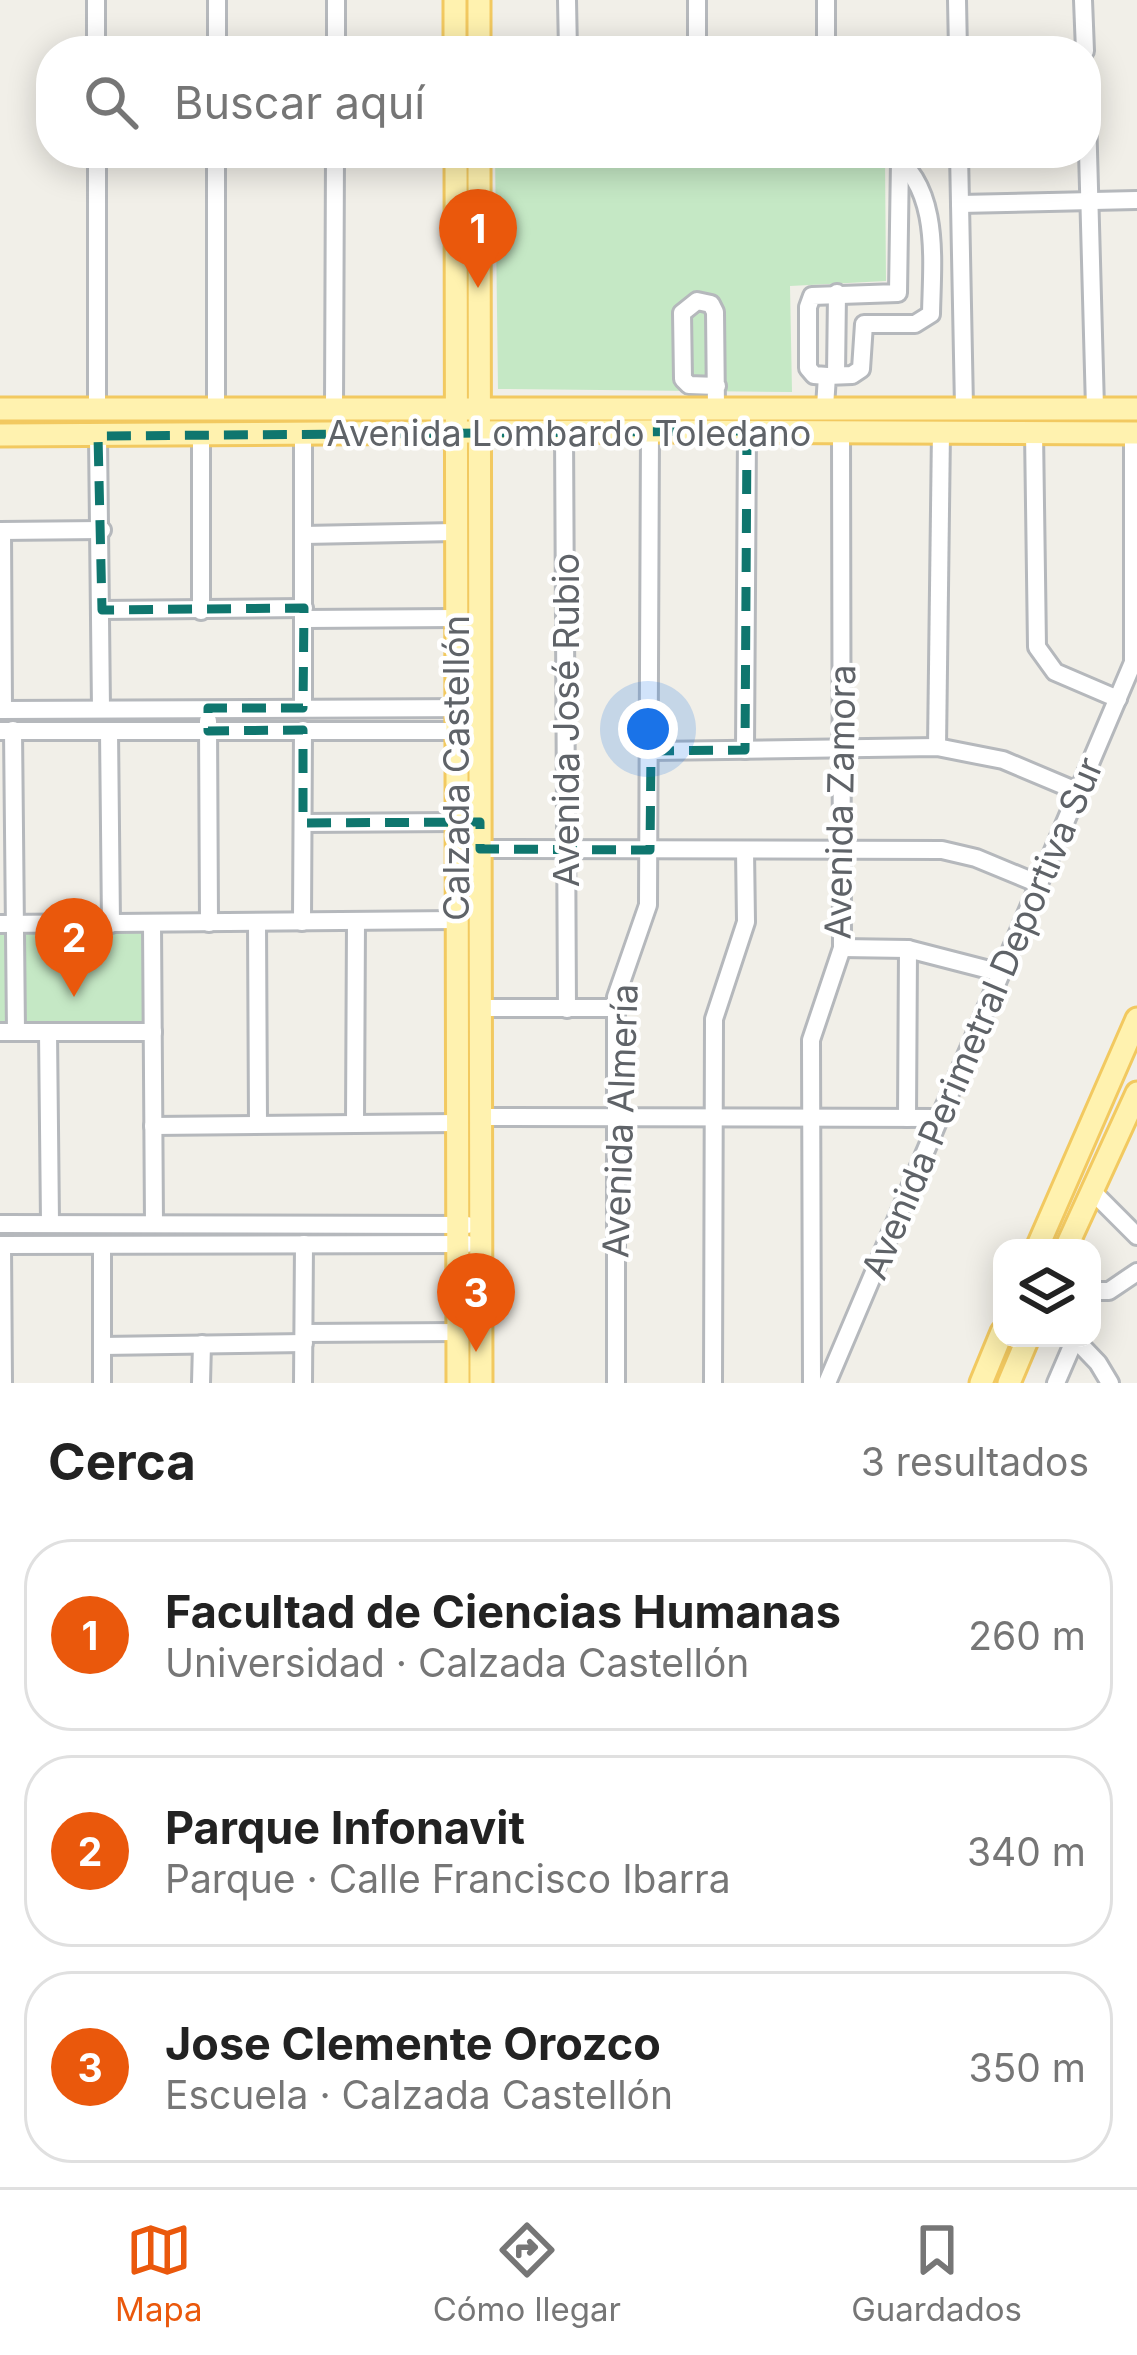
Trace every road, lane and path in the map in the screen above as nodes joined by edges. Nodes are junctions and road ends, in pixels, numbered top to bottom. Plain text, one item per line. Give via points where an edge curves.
1 (96, 0) edge
2 (217, 0) edge
3 (336, 0) edge
4 (455, 0) edge
5 (479, 0) edge
6 (567, 0) edge
7 (697, 0) edge
8 (826, 0) edge
9 (958, 0) edge
10 (1083, 0) edge
11 (96, 36) edge
12 (217, 36) edge
13 (336, 36) edge
14 (455, 36) edge
15 (479, 36) edge
16 (568, 36) edge
17 (697, 36) edge
18 (826, 36) edge
19 (958, 36) edge
20 (1084, 36) edge
21 (97, 168) edge
22 (217, 168) edge
23 (335, 168) edge
24 (455, 168) edge
25 (479, 168) edge
26 (895, 168) edge
27 (907, 168) edge
28 (959, 168) edge
29 (1089, 168) edge
30 (1137, 200) edge
31 (1090, 201) junction
32 (960, 203) junction
33 (837, 293) junction
34 (898, 293) junction
35 (931, 293) junction
36 (865, 294) junction
37 (864, 324) junction
38 (831, 376) junction
39 (712, 396) junction
40 (97, 407) junction
41 (334, 407) junction
42 (825, 407) junction
43 (964, 407) junction
44 (216, 408) junction
45 (455, 408) junction
46 (479, 408) junction
47 (1095, 408) junction
48 (1137, 409) edge
49 (0, 410) edge
50 (565, 431) junction
51 (650, 431) junction
52 (746, 431) junction
53 (896, 431) junction
54 (941, 431) junction
55 (1034, 432) junction
56 (479, 433) junction
57 (841, 433) junction
58 (1135, 433) edge
59 (201, 434) junction
60 (303, 434) junction
61 (455, 434) junction
62 (0, 435) edge
63 (98, 436) junction
64 (102, 530) junction
65 (1, 531) edge
66 (455, 532) junction
67 (304, 535) junction
68 (102, 610) junction
69 (201, 611) junction
70 (304, 614) junction
71 (455, 618) junction
72 (1135, 658) edge
73 (1118, 699) junction
74 (208, 708) junction
75 (303, 708) junction
76 (101, 709) junction
77 (2, 710) edge
78 (479, 719) junction
79 (456, 720) junction
80 (7, 730) edge
81 (303, 730) junction
82 (110, 731) junction
83 (208, 731) junction
84 (937, 747) junction
85 (842, 748) junction
86 (745, 750) junction
87 (651, 751) junction
88 (1079, 792) junction
89 (456, 822) junction
90 (303, 823) junction
91 (566, 848) junction
92 (480, 849) junction
93 (650, 850) junction
94 (745, 850) junction
95 (842, 850) junction
96 (1040, 884) junction
97 (457, 920) junction
98 (257, 922) junction
99 (302, 922) junction
100 (356, 922) junction
101 (208, 923) junction
102 (8, 924) edge
103 (111, 924) junction
104 (152, 924) junction
105 (842, 948) junction
106 (908, 949) junction
107 (1001, 973) junction
108 (615, 1008) junction
109 (481, 1009) junction
110 (567, 1009) junction
111 (1137, 1019) edge
112 (48, 1031) junction
113 (8, 1032) edge
114 (153, 1032) junction
115 (1137, 1093) edge
116 (481, 1117) junction
117 (615, 1117) junction
118 (712, 1117) junction
119 (811, 1117) junction
120 (907, 1118) junction
121 (938, 1118) junction
122 (355, 1123) junction
123 (457, 1123) junction
124 (258, 1124) junction
125 (153, 1126) junction
126 (1092, 1191) junction
127 (50, 1223) junction
128 (0, 1224) edge
129 (154, 1225) junction
130 (253, 1226) junction
131 (458, 1234) junction
132 (481, 1234) junction
133 (1137, 1236) edge
134 (1044, 1239) edge
135 (1070, 1239) edge
136 (304, 1244) junction
137 (1, 1245) edge
138 (102, 1245) junction
139 (253, 1245) junction
140 (1137, 1272) edge
141 (1101, 1291) edge
142 (458, 1332) junction
143 (304, 1338) junction
144 (202, 1344) junction
145 (102, 1346) junction
146 (996, 1347) edge
147 (1024, 1347) edge
148 (1071, 1347) edge
149 (1081, 1347) edge
150 (1062, 1379) edge
151 (2, 1383) edge
152 (102, 1383) edge
153 (201, 1383) edge
154 (303, 1383) edge
155 (458, 1383) edge
156 (481, 1383) edge
157 (616, 1383) edge
158 (713, 1383) edge
159 (812, 1383) edge
160 (827, 1383) edge
161 (981, 1383) edge
162 (1010, 1383) edge
163 (1110, 1383) edge

1 - 11 street
2 - 12 street
3 - 13 street
4 - 14 main road
5 - 15 main road
6 - 16 street
7 - 17 street
8 - 18 street
9 - 19 street
10 - 20 street
21 - 40 street
22 - 44 street
23 - 41 street
24 - 45 main road, Calzada Castellón
25 - 46 main road, Calzada Castellón
26 - 34 street
27 - 35 street via 928,215
28 - 32 street
29 - 31 street
30 - 31 street
31 - 32 street
31 - 47 street
32 - 43 street
33 - 36 street
33 - 38 street
33 - 38 street via 814,295 808,307 808,368
34 - 35 street
34 - 36 street
35 - 37 street via 931,314 922,322
36 - 37 street
37 - 38 street via 861,369
38 - 42 street
39 - 39 street via 715,312 697,301 682,313 682,376
39 - 42 main road, Avenida Lombardo Toledano
39 - 46 main road, Avenida Lombardo Toledano
39 - 51 main road via 707,423
40 - 44 main road, Avenida Lombardo Toledano
40 - 49 main road, Avenida Lombardo Toledano
41 - 44 main road, Avenida Lombardo Toledano
41 - 45 main road, Avenida Lombardo Toledano
42 - 43 main road, Avenida Lombardo Toledano
42 - 52 main road via 760,418
43 - 47 main road, Avenida Lombardo Toledano
43 - 53 main road via 954,424
45 - 46 main road, Avenida Lombardo Toledano
45 - 61 main road, Calzada Castellón
46 - 56 main road, Calzada Castellón
47 - 48 main road, Avenida Lombardo Toledano
50 - 51 main road, Avenida Lombardo Toledano
50 - 56 main road, Avenida Lombardo Toledano
50 - 91 street, Avenida José Rubio
51 - 52 main road, Avenida Lombardo Toledano
51 - 87 street, Avenida Almería
52 - 57 main road, Avenida Lombardo Toledano
52 - 86 street
53 - 54 main road, Avenida Lombardo Toledano
53 - 57 main road, Avenida Lombardo Toledano
54 - 55 main road, Avenida Lombardo Toledano
54 - 84 street
55 - 58 main road, Avenida Lombardo Toledano
55 - 73 street via 1037,646 1055,672
56 - 61 main road, Avenida Lombardo Toledano
56 - 78 main road, Calzada Castellón
57 - 85 street, Avenida Zamora
58 - 72 street
59 - 60 main road, Avenida Lombardo Toledano
59 - 63 main road, Avenida Lombardo Toledano
59 - 69 street
60 - 61 main road, Avenida Lombardo Toledano
60 - 67 street
61 - 66 main road, Calzada Castellón
62 - 63 main road, Avenida Lombardo Toledano
63 - 64 street
64 - 65 street
64 - 68 street
65 - 77 street
66 - 67 street
66 - 71 main road, Calzada Castellón
67 - 70 street
68 - 69 street
68 - 76 street
69 - 70 street
70 - 71 street
70 - 75 street
71 - 79 main road, Calzada Castellón
72 - 73 street, Avenida Perimetral Deportiva Sur
73 - 88 street, Avenida Perimetral Deportiva Sur
74 - 75 street
74 - 76 street
74 - 83 street
75 - 79 street
76 - 77 street
78 - 79 street
78 - 92 main road, Calzada Castellón
79 - 81 street
79 - 89 main road, Calzada Castellón
80 - 82 street
80 - 102 street
81 - 83 street
81 - 90 street
82 - 83 street
82 - 103 street
83 - 101 street
84 - 85 street
84 - 88 street via 1003,760
85 - 86 street
85 - 95 street, Avenida Zamora
86 - 87 street
87 - 93 street, Avenida Almería
88 - 96 street, Avenida Perimetral Deportiva Sur
89 - 90 street
89 - 97 main road, Calzada Castellón
90 - 99 street
91 - 92 street
91 - 93 street
91 - 110 street, Avenida José Rubio
92 - 109 main road, Calzada Castellón
93 - 94 street
93 - 108 street, Avenida Almería via 647,914
94 - 95 street
94 - 118 street via 746,922 716,1009
95 - 96 street via 962,853
95 - 105 street, Avenida Zamora
96 - 107 street, Avenida Perimetral Deportiva Sur
97 - 100 street
97 - 123 main road, Calzada Castellón
98 - 99 street
98 - 101 street
98 - 124 street
99 - 100 street
100 - 122 street
101 - 104 street
102 - 103 street
102 - 113 street
103 - 104 street
104 - 114 street
105 - 106 street
105 - 119 street, Avenida Zamora via 813,1027
106 - 107 street
106 - 120 street
107 - 121 street, Avenida Perimetral Deportiva Sur
108 - 110 street
108 - 117 street, Avenida Almería
109 - 110 street
109 - 116 main road, Calzada Castellón
111 - 134 main road
112 - 113 street
112 - 114 street
112 - 127 street
114 - 125 street
115 - 126 main road
116 - 117 street
116 - 132 main road, Calzada Castellón
117 - 118 street
117 - 157 street, Avenida Almería
118 - 119 street
118 - 158 street
119 - 120 street
119 - 159 street, Avenida Zamora
120 - 121 street
121 - 160 street, Avenida Perimetral Deportiva Sur
122 - 123 street
122 - 124 street
123 - 131 main road, Calzada Castellón
124 - 125 street
125 - 129 street
126 - 133 street
126 - 135 main road
127 - 128 street
127 - 129 street
129 - 130 street
130 - 131 street
130 - 139 street
131 - 132 street
131 - 136 street
131 - 142 main road, Calzada Castellón
132 - 156 main road, Calzada Castellón
136 - 139 street
136 - 143 street
137 - 138 street
137 - 151 street
138 - 139 street
138 - 145 street
140 - 141 street
142 - 143 street
142 - 155 main road, Calzada Castellón
143 - 144 street
143 - 154 street
144 - 145 street
144 - 153 street
145 - 152 street
146 - 161 main road
147 - 162 main road
148 - 150 street
149 - 163 street

